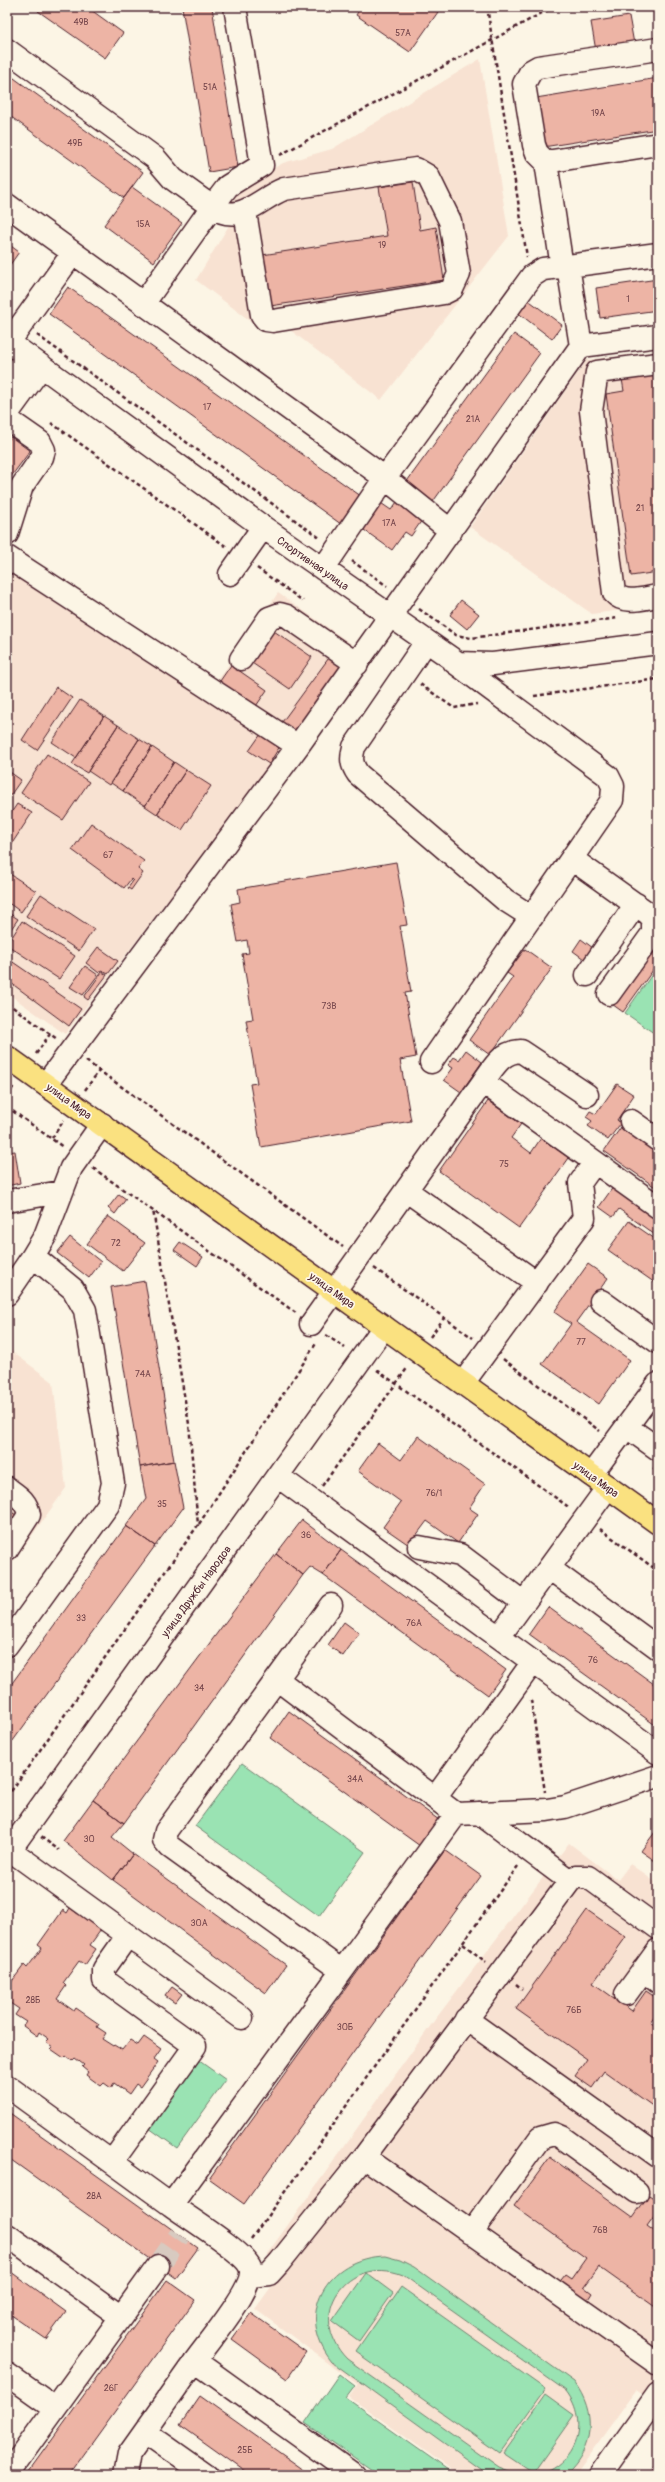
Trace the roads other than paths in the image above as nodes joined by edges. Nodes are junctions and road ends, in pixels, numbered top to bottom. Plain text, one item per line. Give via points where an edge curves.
1 (235, 7) edge
2 (658, 49) edge
3 (7, 50) edge
4 (658, 144) edge
5 (546, 162) junction
6 (7, 205) edge
7 (212, 207) junction
8 (245, 212) junction
9 (73, 253) junction
10 (658, 254) edge
11 (565, 266) junction
12 (143, 304) junction
13 (658, 336) edge
14 (8, 342) edge
15 (581, 346) junction
16 (35, 361) junction
17 (658, 364) edge
18 (7, 383) edge
19 (7, 414) edge
20 (7, 419) edge
21 (385, 478) junction
22 (263, 527) junction
23 (451, 531) junction
24 (7, 534) edge
25 (7, 557) edge
26 (323, 570) junction
27 (230, 574) dead end
28 (658, 596) edge
29 (390, 617) junction
30 (426, 642) junction
31 (658, 643) edge
32 (241, 659) dead end
33 (450, 659) junction
34 (357, 664) junction
35 (298, 746) junction
36 (572, 859) junction
37 (636, 904) junction
38 (532, 917) junction
39 (587, 975) dead end
40 (609, 994) dead end
41 (7, 1056) edge
42 (430, 1062) dead end
43 (483, 1082) junction
44 (46, 1084) junction
45 (587, 1095) dead end
46 (631, 1120) dead end
47 (102, 1124) junction
48 (658, 1140) edge
49 (595, 1162) junction
50 (407, 1191) junction
51 (61, 1192) junction
52 (7, 1201) edge
53 (658, 1207) edge
54 (33, 1256) junction
55 (537, 1284) junction
56 (334, 1292) junction
57 (7, 1294) edge
58 (601, 1301) dead end
59 (384, 1327) junction
60 (317, 1329) road end
61 (658, 1342) edge
62 (463, 1383) junction
63 (658, 1384) edge
64 (621, 1434) junction
65 (655, 1458) edge
66 (279, 1477) junction
67 (600, 1481) junction
68 (7, 1488) edge
69 (658, 1523) edge
70 (419, 1547) dead end
71 (7, 1549) edge
72 (549, 1568) junction
73 (524, 1603) junction
74 (331, 1605) dead end
75 (499, 1637) junction
76 (7, 1644) edge
77 (658, 1648) edge
78 (530, 1667) junction
79 (278, 1680) junction
80 (658, 1753) edge
81 (658, 1776) edge
82 (436, 1797) junction
83 (479, 1813) junction
84 (456, 1814) junction
85 (8, 1852) edge
86 (570, 1881) junction
87 (658, 1928) edge
88 (128, 1935) junction
89 (658, 1950) edge
90 (342, 1971) junction
91 (651, 1976) edge
92 (626, 1994) dead end
93 (242, 2018) dead end
94 (466, 2019) junction
95 (7, 2086) edge
96 (658, 2156) edge
97 (364, 2157) junction
98 (112, 2162) junction
99 (637, 2192) dead end
100 (171, 2205) junction
101 (471, 2232) junction
102 (7, 2235) edge
103 (158, 2266) tunnel mouth
104 (251, 2276) junction
105 (121, 2317) junction
106 (195, 2361) junction
107 (658, 2364) edge
108 (7, 2374) edge
109 (658, 2394) edge
110 (55, 2408) junction
111 (145, 2432) junction
112 (7, 2475) edge
113 (125, 2475) edge
114 (206, 2475) edge
115 (354, 2475) edge
116 (600, 2475) edge

1 - 7 street via 262,165 228,186
2 - 5 street via 531,71 526,77 526,92 534,145 537,153
3 - 7 street via 155,158 173,179
4 - 5 street
5 - 11 street
6 - 9 street
7 - 8 street via 224,215
7 - 12 street
8 - 8 street via 269,195 284,189 421,170 428,176 449,217 459,274 452,289 444,293 266,320 262,315
9 - 12 street
9 - 14 street
10 - 11 street
11 - 15 street
11 - 21 street via 543,269 532,276
12 - 21 street
13 - 15 street
14 - 16 street, Спортивная улица
15 - 23 street
16 - 18 street
16 - 19 street
16 - 22 street, Спортивная улица
17 - 28 street via 596,372 591,411 614,593 619,598 627,600
20 - 24 street via 40,442 44,450 22,486
21 - 23 street
21 - 26 street
22 - 26 street, Спортивная улица
22 - 27 street
23 - 29 street
25 - 35 street
26 - 29 street, Спортивная улица
29 - 30 street, Спортивная улица
29 - 34 street
30 - 33 street, Спортивная улица
30 - 38 street via 354,747 351,756 352,766 358,774 505,900
31 - 33 street, Спортивная улица via 493,664 466,664
32 - 34 street via 269,618 280,614 287,616
33 - 36 street via 608,776 613,786 612,800
34 - 35 street
35 - 44 street
36 - 37 street
36 - 38 street
37 - 39 street
37 - 40 street via 653,920 653,933
38 - 42 street
41 - 44 main road, улица Мира
43 - 45 street via 502,1056 511,1051 521,1051
43 - 49 street
43 - 50 street
44 - 47 main road, улица Мира
46 - 48 street
47 - 51 street via 78,1157
47 - 56 main road, улица Мира
49 - 53 street
49 - 55 street via 580,1183 584,1218
50 - 55 street
50 - 56 street
51 - 52 street
51 - 54 street via 46,1236
54 - 57 street
54 - 76 street via 73,1289 80,1297 85,1310 113,1484 108,1505
55 - 62 street
56 - 59 main road, улица Мира
56 - 60 street
58 - 61 street
59 - 62 main road, улица Мира
59 - 66 street, улица Дружбы Народов
62 - 67 main road, улица Мира
63 - 64 street
64 - 65 street
64 - 67 street
66 - 75 street
66 - 85 street, улица Дружбы Народов
67 - 69 main road, улица Мира
67 - 72 street via 585,1519
68 - 71 street via 28,1506 29,1515
70 - 73 street via 460,1555
72 - 73 street
72 - 77 street
73 - 75 street
74 - 79 street
75 - 78 street
78 - 80 street
78 - 82 street
79 - 82 street
79 - 90 street via 166,1831 164,1840 170,1847
81 - 83 street via 565,1807
82 - 84 street
83 - 84 street
83 - 86 street
84 - 90 street
85 - 88 street
86 - 87 street via 575,1877 588,1877
86 - 94 street
88 - 93 street
88 - 98 street via 104,1969 104,1980 194,2046
89 - 91 street
90 - 100 street
91 - 92 street
94 - 96 street
94 - 97 street
95 - 98 street
97 - 101 street
97 - 104 street via 273,2271
98 - 100 street
99 - 101 street via 561,2137 546,2134 540,2138
100 - 104 street via 186,2227 240,2255 250,2268
101 - 107 street
102 - 105 street
103 - 105 street
104 - 106 street via 245,2291
105 - 110 street
106 - 111 street
106 - 115 street
108 - 110 street
109 - 116 street
110 - 112 street
111 - 113 street via 129,2454
111 - 114 street

